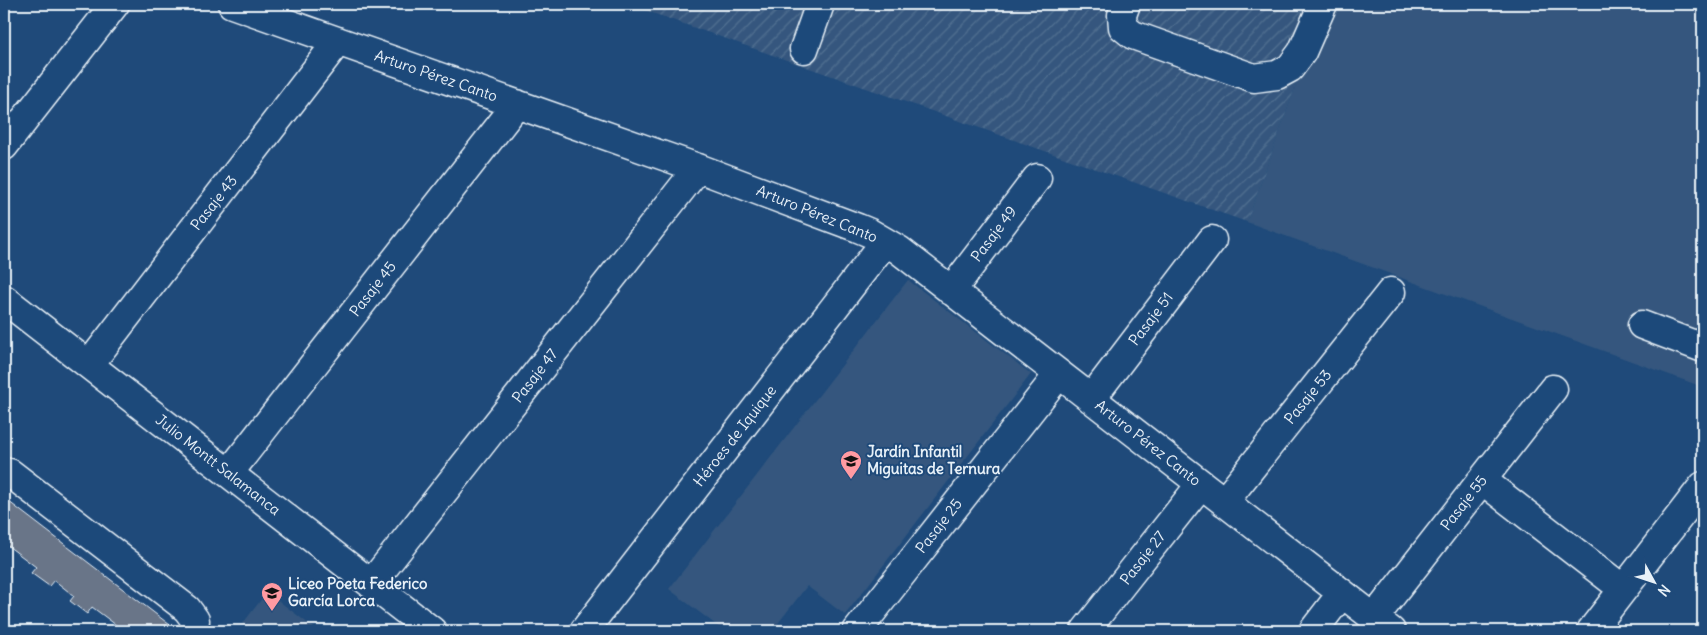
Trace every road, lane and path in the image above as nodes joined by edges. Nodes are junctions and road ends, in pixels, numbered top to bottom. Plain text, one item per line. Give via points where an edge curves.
1 (115, 4) edge
2 (232, 4) edge
3 (820, 4) edge
4 (1126, 4) edge
5 (1323, 4) edge
6 (338, 42) junction
7 (804, 49) dead end
8 (517, 104) junction
9 (4, 146) edge
10 (698, 168) junction
11 (1037, 178) dead end
12 (1212, 240) dead end
13 (886, 242) junction
14 (951, 291) junction
15 (1391, 292) dead end
16 (4, 299) edge
17 (1642, 325) dead end
18 (1703, 348) edge
19 (89, 365) junction
20 (1059, 374) junction
21 (1553, 389) dead end
22 (1091, 399) junction
23 (4, 472) edge
24 (229, 474) junction
25 (1482, 480) junction
26 (1201, 484) junction
27 (1703, 486) edge
28 (1224, 502) junction
29 (371, 584) junction
30 (1624, 589) junction
31 (1342, 593) junction
32 (1383, 625) edge
33 (194, 631) edge
34 (432, 631) edge
35 (584, 631) edge
36 (857, 631) edge
37 (1085, 631) edge
38 (1313, 631) edge
39 (1591, 631) edge

1 - 9 street
2 - 6 street, Arturo Pérez Canto
3 - 7 street
4 - 5 street via 1123,27 1133,35 1254,78 1277,75 1290,68 1302,52
6 - 8 street, Arturo Pérez Canto
6 - 19 street, Pasaje 43
8 - 10 street, Arturo Pérez Canto
8 - 24 street, Pasaje 45
10 - 13 street, Arturo Pérez Canto via 858,228
10 - 29 street, Pasaje 47
11 - 14 street, Pasaje 49
12 - 22 street, Pasaje 51
13 - 14 street, Arturo Pérez Canto
13 - 35 street, Héroes de Iquique
14 - 20 street, Arturo Pérez Canto
15 - 28 street, Pasaje 53
16 - 19 street, Julio Montt Salamanca
17 - 18 street
19 - 24 street, Julio Montt Salamanca
20 - 22 street, Arturo Pérez Canto
20 - 36 street, Pasaje 25
21 - 25 street, Pasaje 55
22 - 26 street, Arturo Pérez Canto
23 - 33 street via 10,473 187,609 194,620
24 - 29 street, Julio Montt Salamanca
25 - 30 street
25 - 32 street, Pasaje 55
26 - 28 street, Arturo Pérez Canto
26 - 37 street, Pasaje 27
27 - 30 street
28 - 31 street, Arturo Pérez Canto
29 - 34 street, Julio Montt Salamanca
30 - 39 street
31 - 32 street, Arturo Pérez Canto
31 - 38 street

